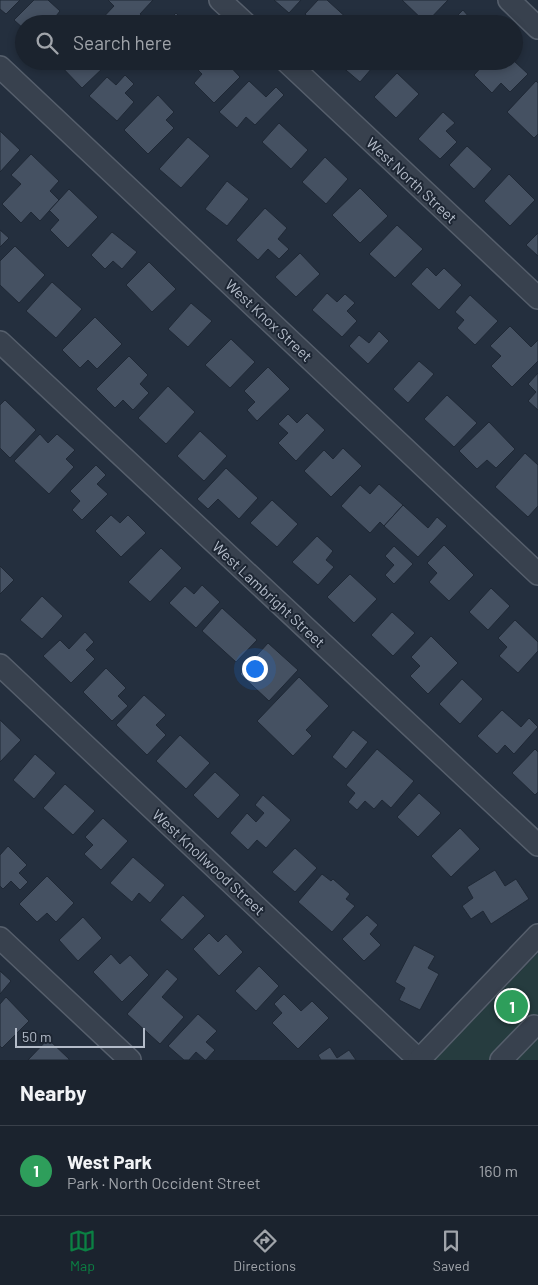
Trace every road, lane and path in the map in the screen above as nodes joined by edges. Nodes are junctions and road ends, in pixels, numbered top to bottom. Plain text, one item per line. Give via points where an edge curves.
1 (220, 0) edge
2 (509, 0) edge
3 (236, 15) edge
4 (538, 28) edge
5 (0, 67) edge
6 (296, 70) edge
7 (538, 298) edge
8 (0, 342) edge
9 (538, 574) edge
10 (0, 665) edge
11 (538, 845) edge
12 (538, 935) edge
13 (0, 938) edge
14 (534, 1026) dead end
15 (130, 1060) edge
16 (419, 1060) edge
17 (501, 1060) edge

1 - 3 street
2 - 4 street
5 - 9 street, West Knox Street
6 - 7 street, West North Street
8 - 11 street, West Lambright Street
10 - 16 street, West Knollwood Street
12 - 16 street
13 - 15 street
14 - 17 street

